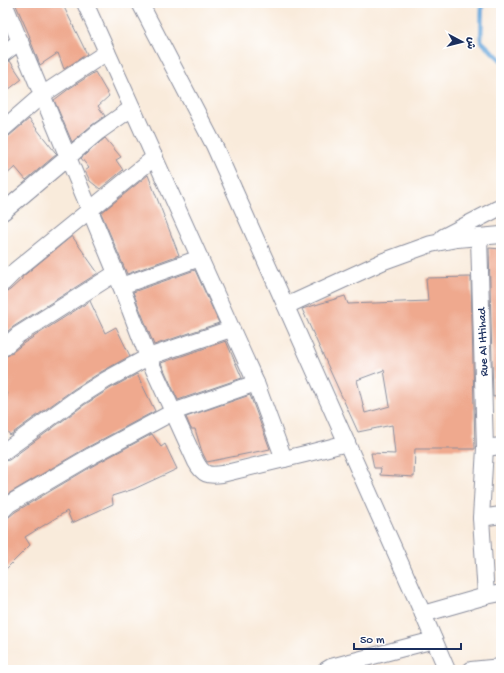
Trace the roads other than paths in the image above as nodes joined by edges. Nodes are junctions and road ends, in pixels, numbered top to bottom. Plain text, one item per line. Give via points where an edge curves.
1 (4, 3) edge
2 (85, 3) edge
3 (140, 3) edge
4 (20, 41) junction
5 (107, 52) junction
6 (3, 54) edge
7 (42, 95) junction
8 (132, 108) junction
9 (3, 129) edge
10 (68, 157) junction
11 (154, 157) junction
12 (501, 209) edge
13 (90, 210) junction
14 (3, 212) edge
15 (501, 235) edge
16 (479, 237) junction
17 (431, 244) junction
18 (200, 258) junction
19 (119, 280) junction
20 (3, 283) edge
21 (286, 306) junction
22 (231, 328) junction
23 (3, 348) edge
24 (148, 357) junction
25 (256, 383) junction
26 (173, 412) junction
27 (347, 443) junction
28 (501, 446) edge
29 (485, 448) junction
30 (3, 452) edge
31 (284, 459) junction
32 (3, 510) edge
33 (501, 515) edge
34 (481, 518) junction
35 (494, 595) edge
36 (423, 614) junction
37 (434, 640) junction
38 (501, 667) edge
39 (326, 670) edge
40 (447, 670) edge
41 (471, 670) edge

1 - 4 street
2 - 5 street
3 - 21 street via 214,145
4 - 6 street
4 - 7 street
5 - 7 street
5 - 8 street
7 - 9 street
7 - 10 street
8 - 10 street
8 - 11 street
10 - 13 street
10 - 14 street
11 - 13 street
11 - 18 street
12 - 17 street
13 - 19 street
13 - 20 street
15 - 16 street
16 - 17 street
16 - 29 street, Rue Al Ittihad
17 - 21 street via 384,261
18 - 19 street
18 - 22 street
19 - 23 street via 18,335
19 - 24 street
21 - 27 street
22 - 24 street
22 - 25 street
24 - 26 street
24 - 30 street via 106,380
25 - 26 street
25 - 31 street
26 - 31 street via 200,470 207,474 222,474
26 - 32 street via 91,456
27 - 31 street
27 - 36 street
28 - 29 street
29 - 34 street, Rue Al Ittihad
33 - 34 street
34 - 35 street, Rue Al Ittihad
35 - 36 street
36 - 37 street
37 - 39 street
37 - 40 street
38 - 41 street

